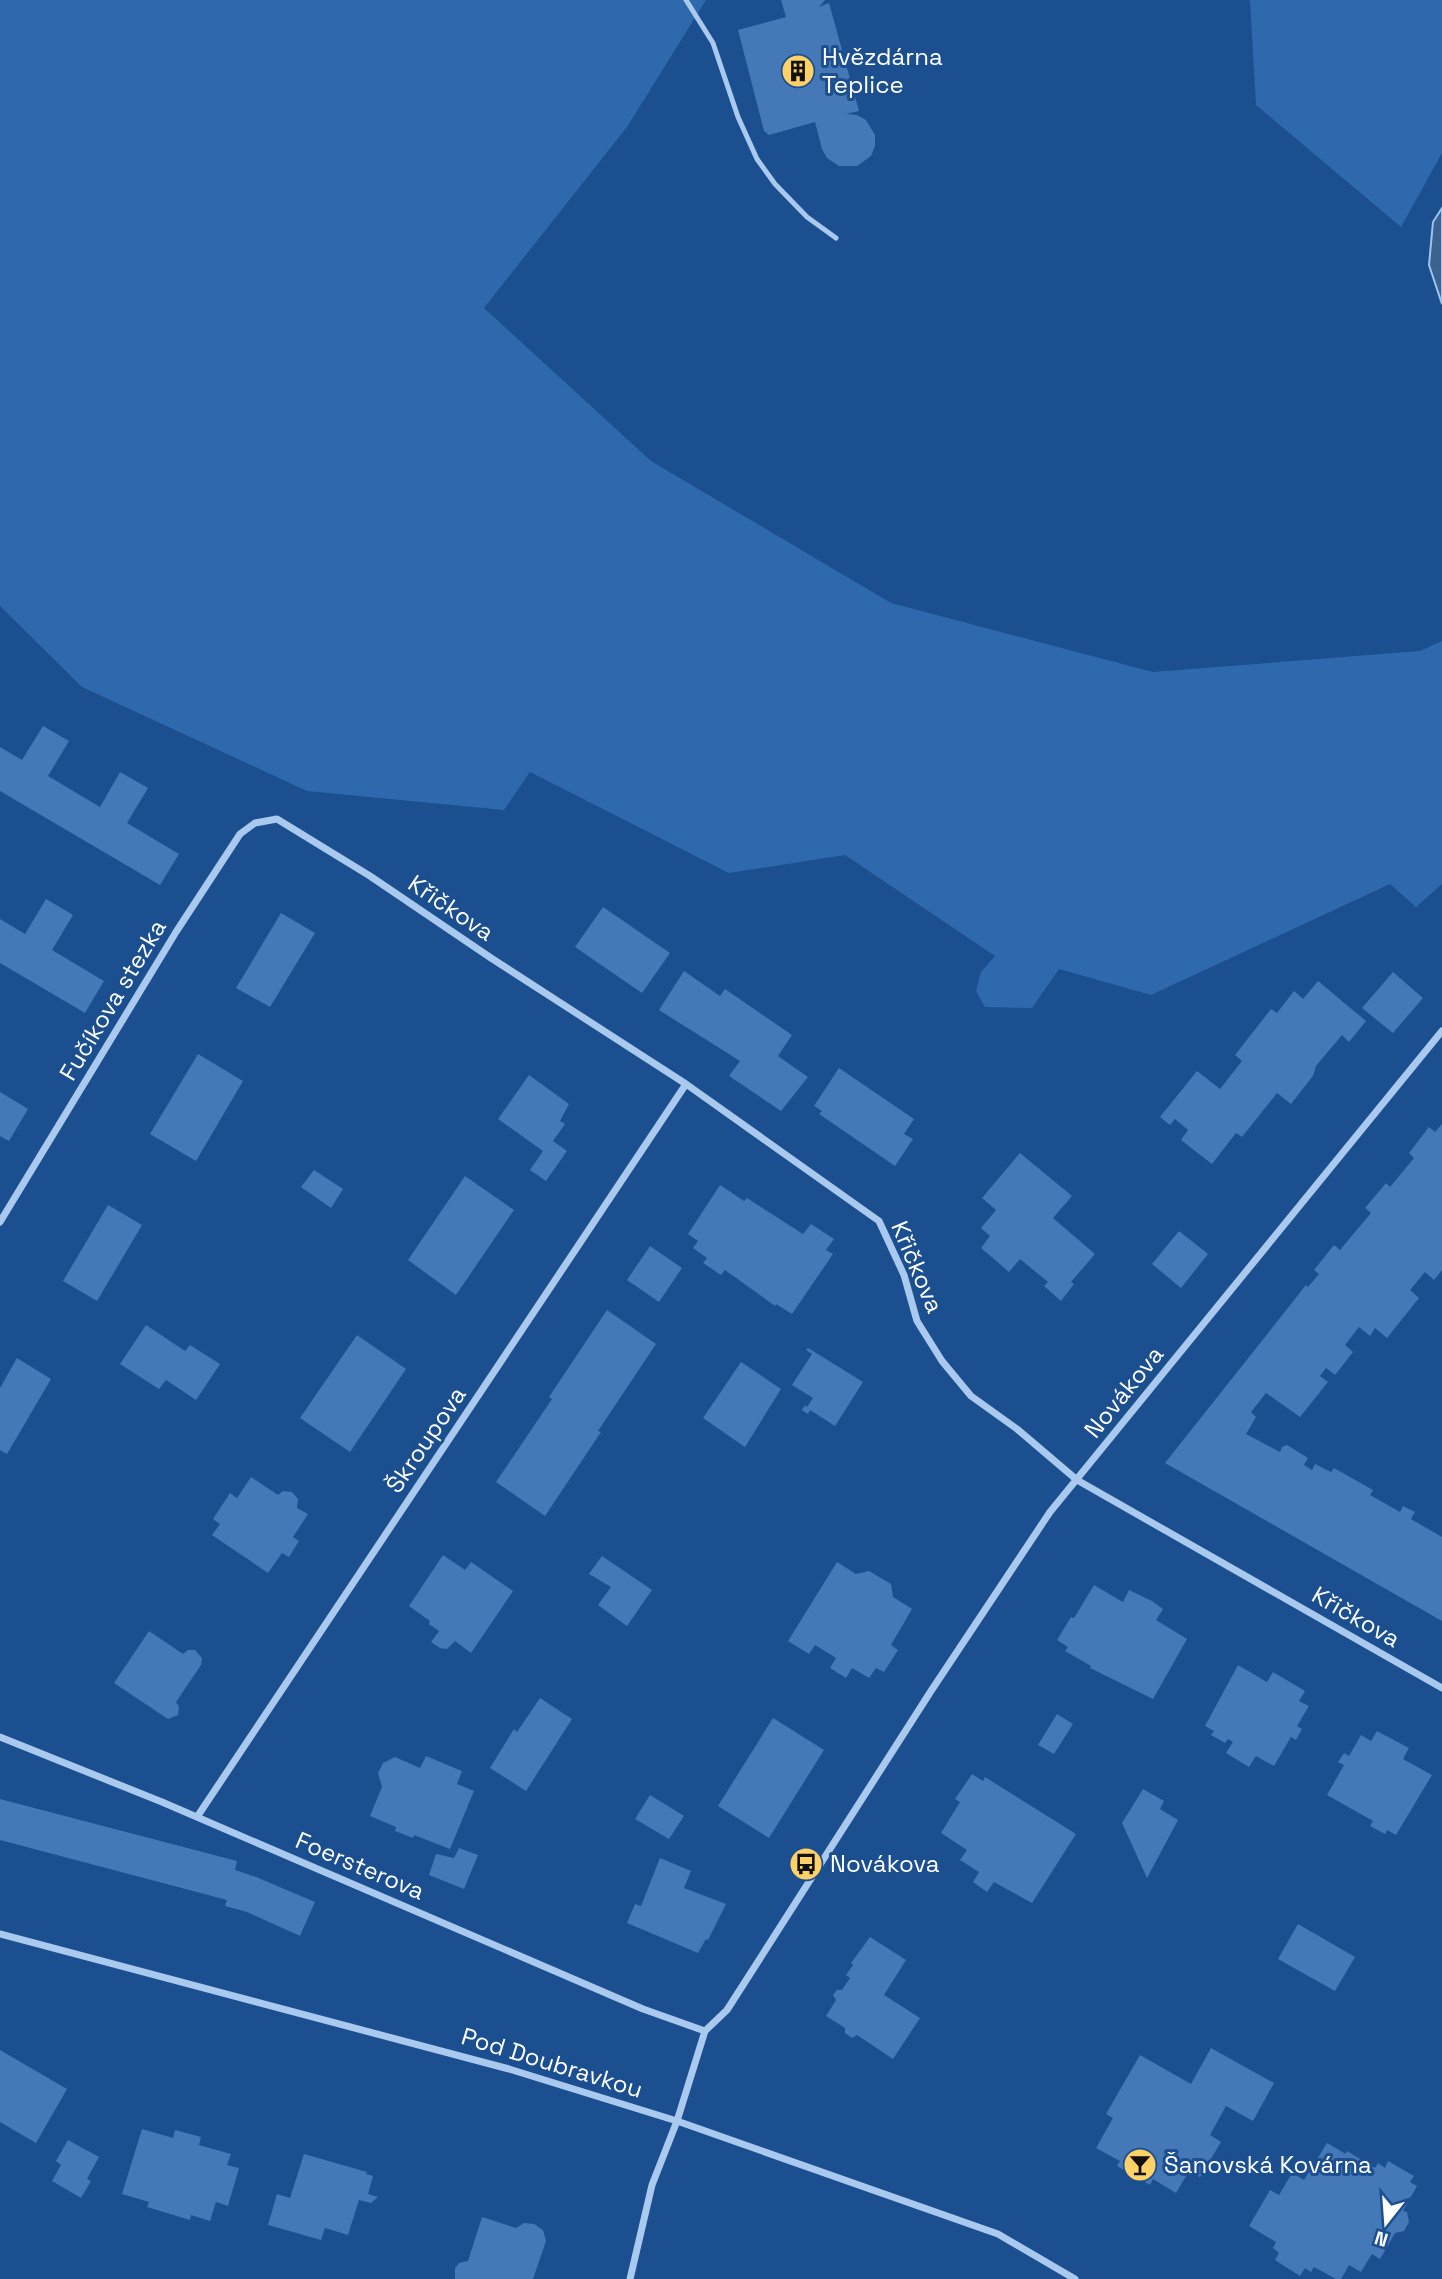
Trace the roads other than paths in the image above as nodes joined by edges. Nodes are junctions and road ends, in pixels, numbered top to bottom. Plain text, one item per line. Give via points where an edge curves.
1 (686, 0) edge
2 (835, 239) dead end
3 (277, 818) joint
4 (1442, 1031) edge
5 (686, 1084) junction
6 (0, 1222) edge
7 (1077, 1480) junction
8 (1442, 1688) edge
9 (0, 1737) edge
10 (197, 1817) junction
11 (0, 1934) edge
12 (705, 2031) junction
13 (677, 2122) junction
14 (630, 2279) edge
15 (1075, 2279) edge

1 - 2 lane via 713,43 757,159 807,217
3 - 5 street, Křičkova
3 - 6 street, Fučíkova stezka via 255,823 240,834
4 - 7 street, Novákova
5 - 7 street, Křičkova via 879,1221 904,1275 917,1321 942,1361 971,1396
5 - 10 street, Škroupova
7 - 8 street, Křičkova
7 - 12 street, Novákova via 1050,1512 938,1680 727,2010
9 - 10 street, Foersterova
10 - 12 street, Foersterova
11 - 13 street, Pod Doubravkou via 496,2065
12 - 13 street, Novákova
13 - 14 street, Novákova via 652,2185
13 - 15 street, Pod Doubravkou via 998,2234

